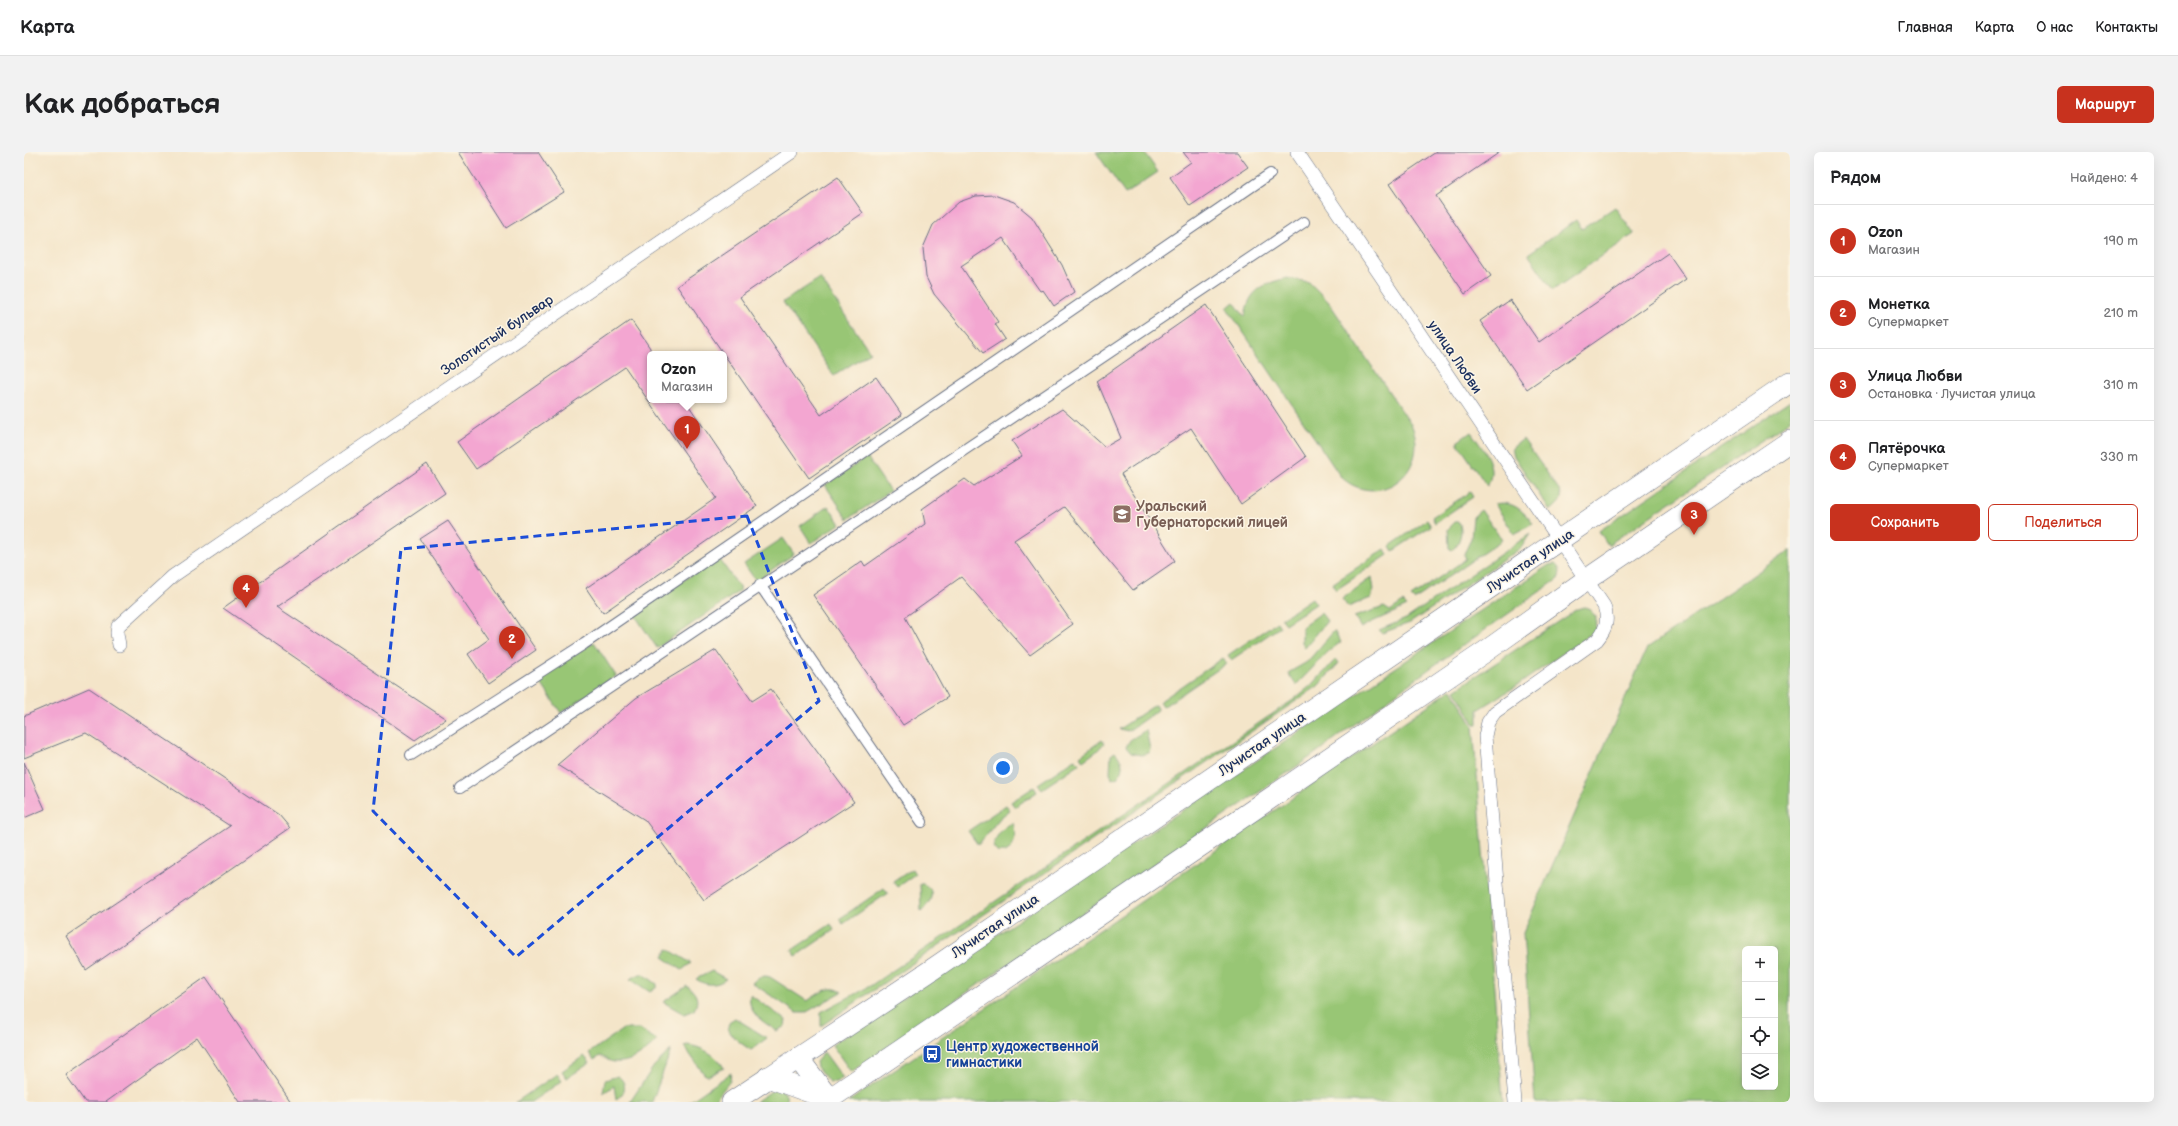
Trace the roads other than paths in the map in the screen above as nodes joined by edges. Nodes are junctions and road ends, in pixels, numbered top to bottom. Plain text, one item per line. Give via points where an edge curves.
1 (792, 152) edge
2 (1297, 152) edge
3 (1270, 174) dead end
4 (1304, 222) dead end
5 (1790, 382) edge
6 (1790, 441) edge
7 (1560, 541) junction
8 (1586, 580) junction
9 (760, 586) junction
10 (119, 645) dead end
11 (411, 755) dead end
12 (460, 788) dead end
13 (922, 822) dead end
14 (798, 1058) junction
15 (768, 1077) junction
16 (827, 1101) edge
17 (732, 1102) edge
18 (1515, 1102) edge

1 - 10 street, Золотистый бульвар via 220,544 118,626
2 - 7 street, улица Любви
3 - 11 street via 584,644
4 - 9 street
5 - 7 main road, Лучистая улица
6 - 8 main road
7 - 8 street, улица Любви
7 - 14 main road, Лучистая улица via 927,973
8 - 16 main road
8 - 18 street, улица Любви via 1604,606 1607,624 1603,632 1597,640 1495,712 1488,722 1485,736
9 - 12 street
9 - 13 street
14 - 15 main road, Лучистая улица
14 - 16 main road
15 - 16 main road
15 - 17 main road, Лучистая улица

